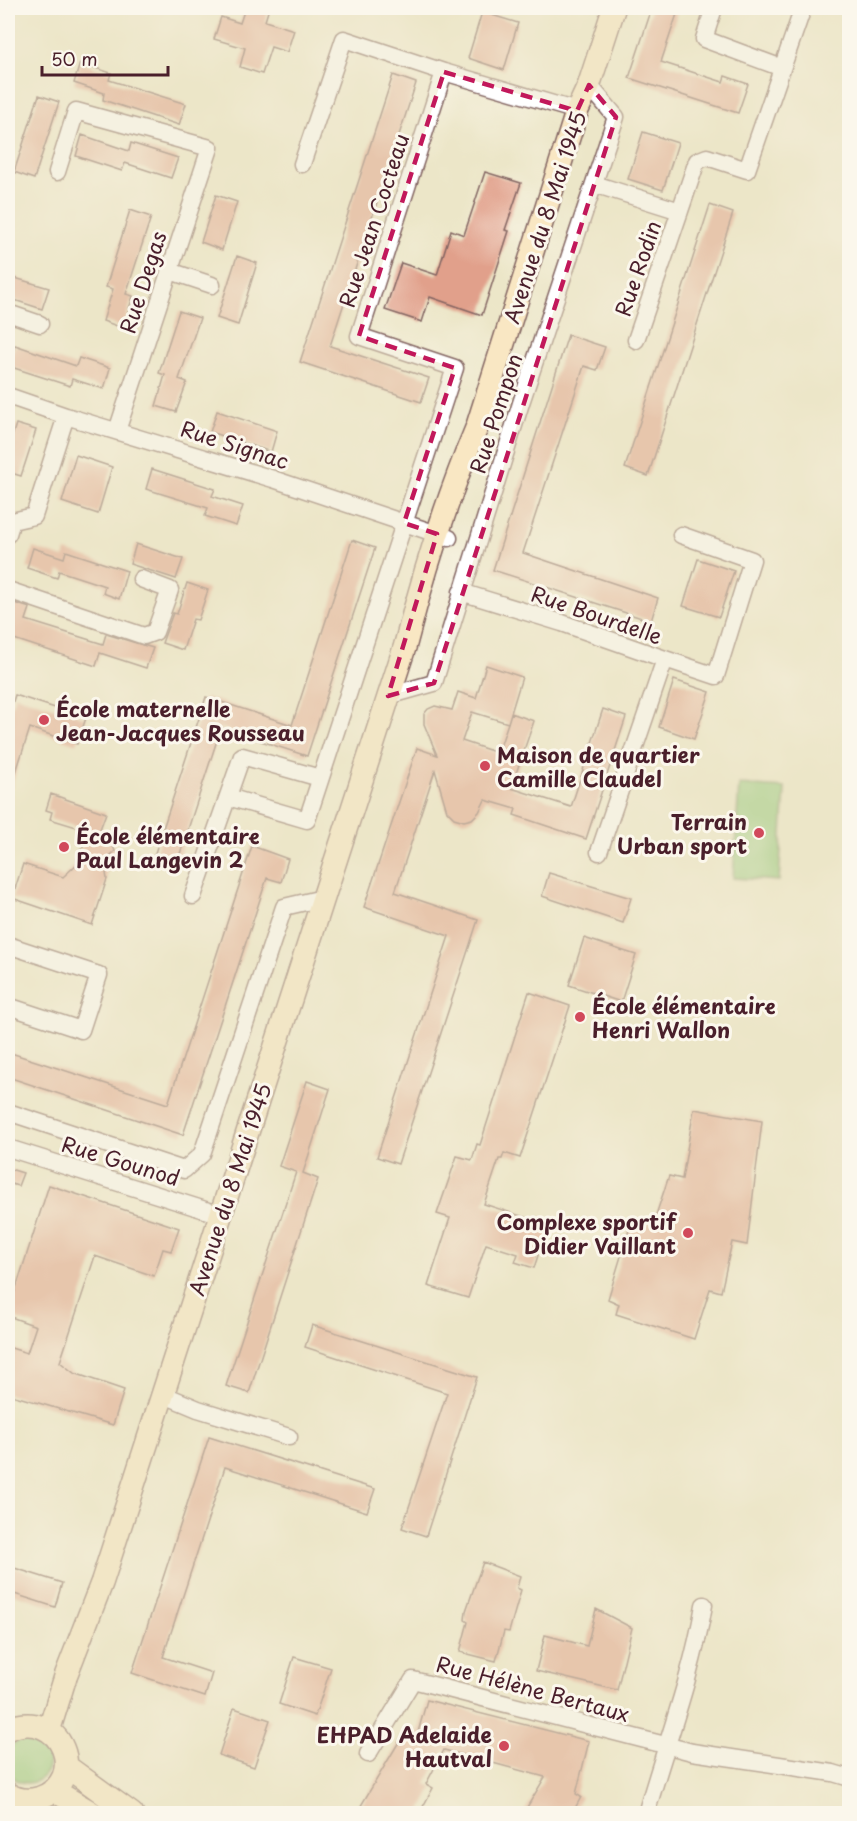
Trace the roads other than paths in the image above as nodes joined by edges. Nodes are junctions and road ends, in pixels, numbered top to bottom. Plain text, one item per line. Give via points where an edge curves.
1 (614, 8) edge
2 (714, 8) edge
3 (803, 8) edge
4 (782, 68) junction
5 (444, 72) junction
6 (589, 85) junction
7 (577, 111) junction
8 (302, 164) dead end
9 (57, 172) dead end
10 (594, 184) junction
11 (680, 211) junction
12 (170, 271) junction
13 (212, 285) dead end
14 (8, 313) edge
15 (40, 324) dead end
16 (636, 340) dead end
17 (8, 396) edge
18 (66, 416) junction
19 (117, 431) junction
20 (404, 523) junction
21 (9, 525) edge
22 (681, 535) dead end
23 (443, 536) junction
24 (141, 579) dead end
25 (8, 590) edge
26 (461, 592) junction
27 (665, 659) junction
28 (388, 696) junction
29 (320, 778) junction
30 (228, 798) junction
31 (599, 852) dead end
32 (194, 896) dead end
33 (323, 898) junction
34 (8, 945) edge
35 (8, 1006) edge
36 (8, 1112) edge
37 (8, 1148) edge
38 (222, 1215) junction
39 (162, 1394) junction
40 (289, 1437) dead end
41 (704, 1605) dead end
42 (10, 1725) edge
43 (49, 1730) junction
44 (665, 1745) junction
45 (368, 1754) dead end
46 (66, 1766) junction
47 (849, 1778) edge
48 (49, 1793) junction
49 (8, 1794) edge
50 (28, 1814) edge
51 (94, 1814) edge
52 (132, 1814) edge
53 (646, 1814) edge

1 - 6 main road, Avenue du 8 Mai 1945
2 - 4 street via 704,39
3 - 4 street
4 - 11 street, Rue Rodin via 747,170 707,157 697,161
5 - 7 street
5 - 8 street via 344,39
5 - 20 street, Rue Jean Cocteau via 359,336 455,369
6 - 7 main road, Avenue du 8 Mai 1945
6 - 10 street, Rue Pompon via 616,117
7 - 23 main road, Avenue du 8 Mai 1945 via 477,427 458,472
9 - 12 street, Rue Degas via 76,111 210,148
10 - 11 street, Rue Rodin
10 - 26 street, Rue Pompon
11 - 16 street, Rue Rodin
12 - 13 street
12 - 19 street, Rue Degas
14 - 15 street
17 - 18 street, Rue Signac
18 - 19 street, Rue Signac
18 - 21 street via 34,516
19 - 20 street, Rue Signac
20 - 23 street, Rue Signac
20 - 29 street
22 - 27 street via 752,560 716,676
23 - 28 main road, Avenue du 8 Mai 1945 via 428,601 405,646
24 - 25 street via 170,590 155,632 144,636
26 - 27 street, Rue Bourdelle
26 - 28 street, Rue Pompon via 434,683
27 - 31 street, Rue Bourdelle
28 - 33 main road, Avenue du 8 Mai 1945
29 - 30 street via 242,756
29 - 30 street via 307,820
30 - 32 street
33 - 36 street via 284,907 202,1154 184,1170
33 - 38 main road, Avenue du 8 Mai 1945
34 - 35 street via 99,975 81,1030
37 - 38 street, Rue Gounod
38 - 39 main road, Avenue du 8 Mai 1945
39 - 40 street
39 - 43 main road, Avenue du 8 Mai 1945 via 102,1582
41 - 44 street
42 - 43 main road via 38,1725
43 - 46 main road via 62,1746
44 - 45 street, Rue Hélène Bertaux via 413,1680
44 - 47 street, Rue Hélène Bertaux
44 - 53 street
46 - 48 main road via 60,1782
46 - 52 main road
48 - 49 main road via 23,1800
48 - 50 main road
48 - 51 main road

